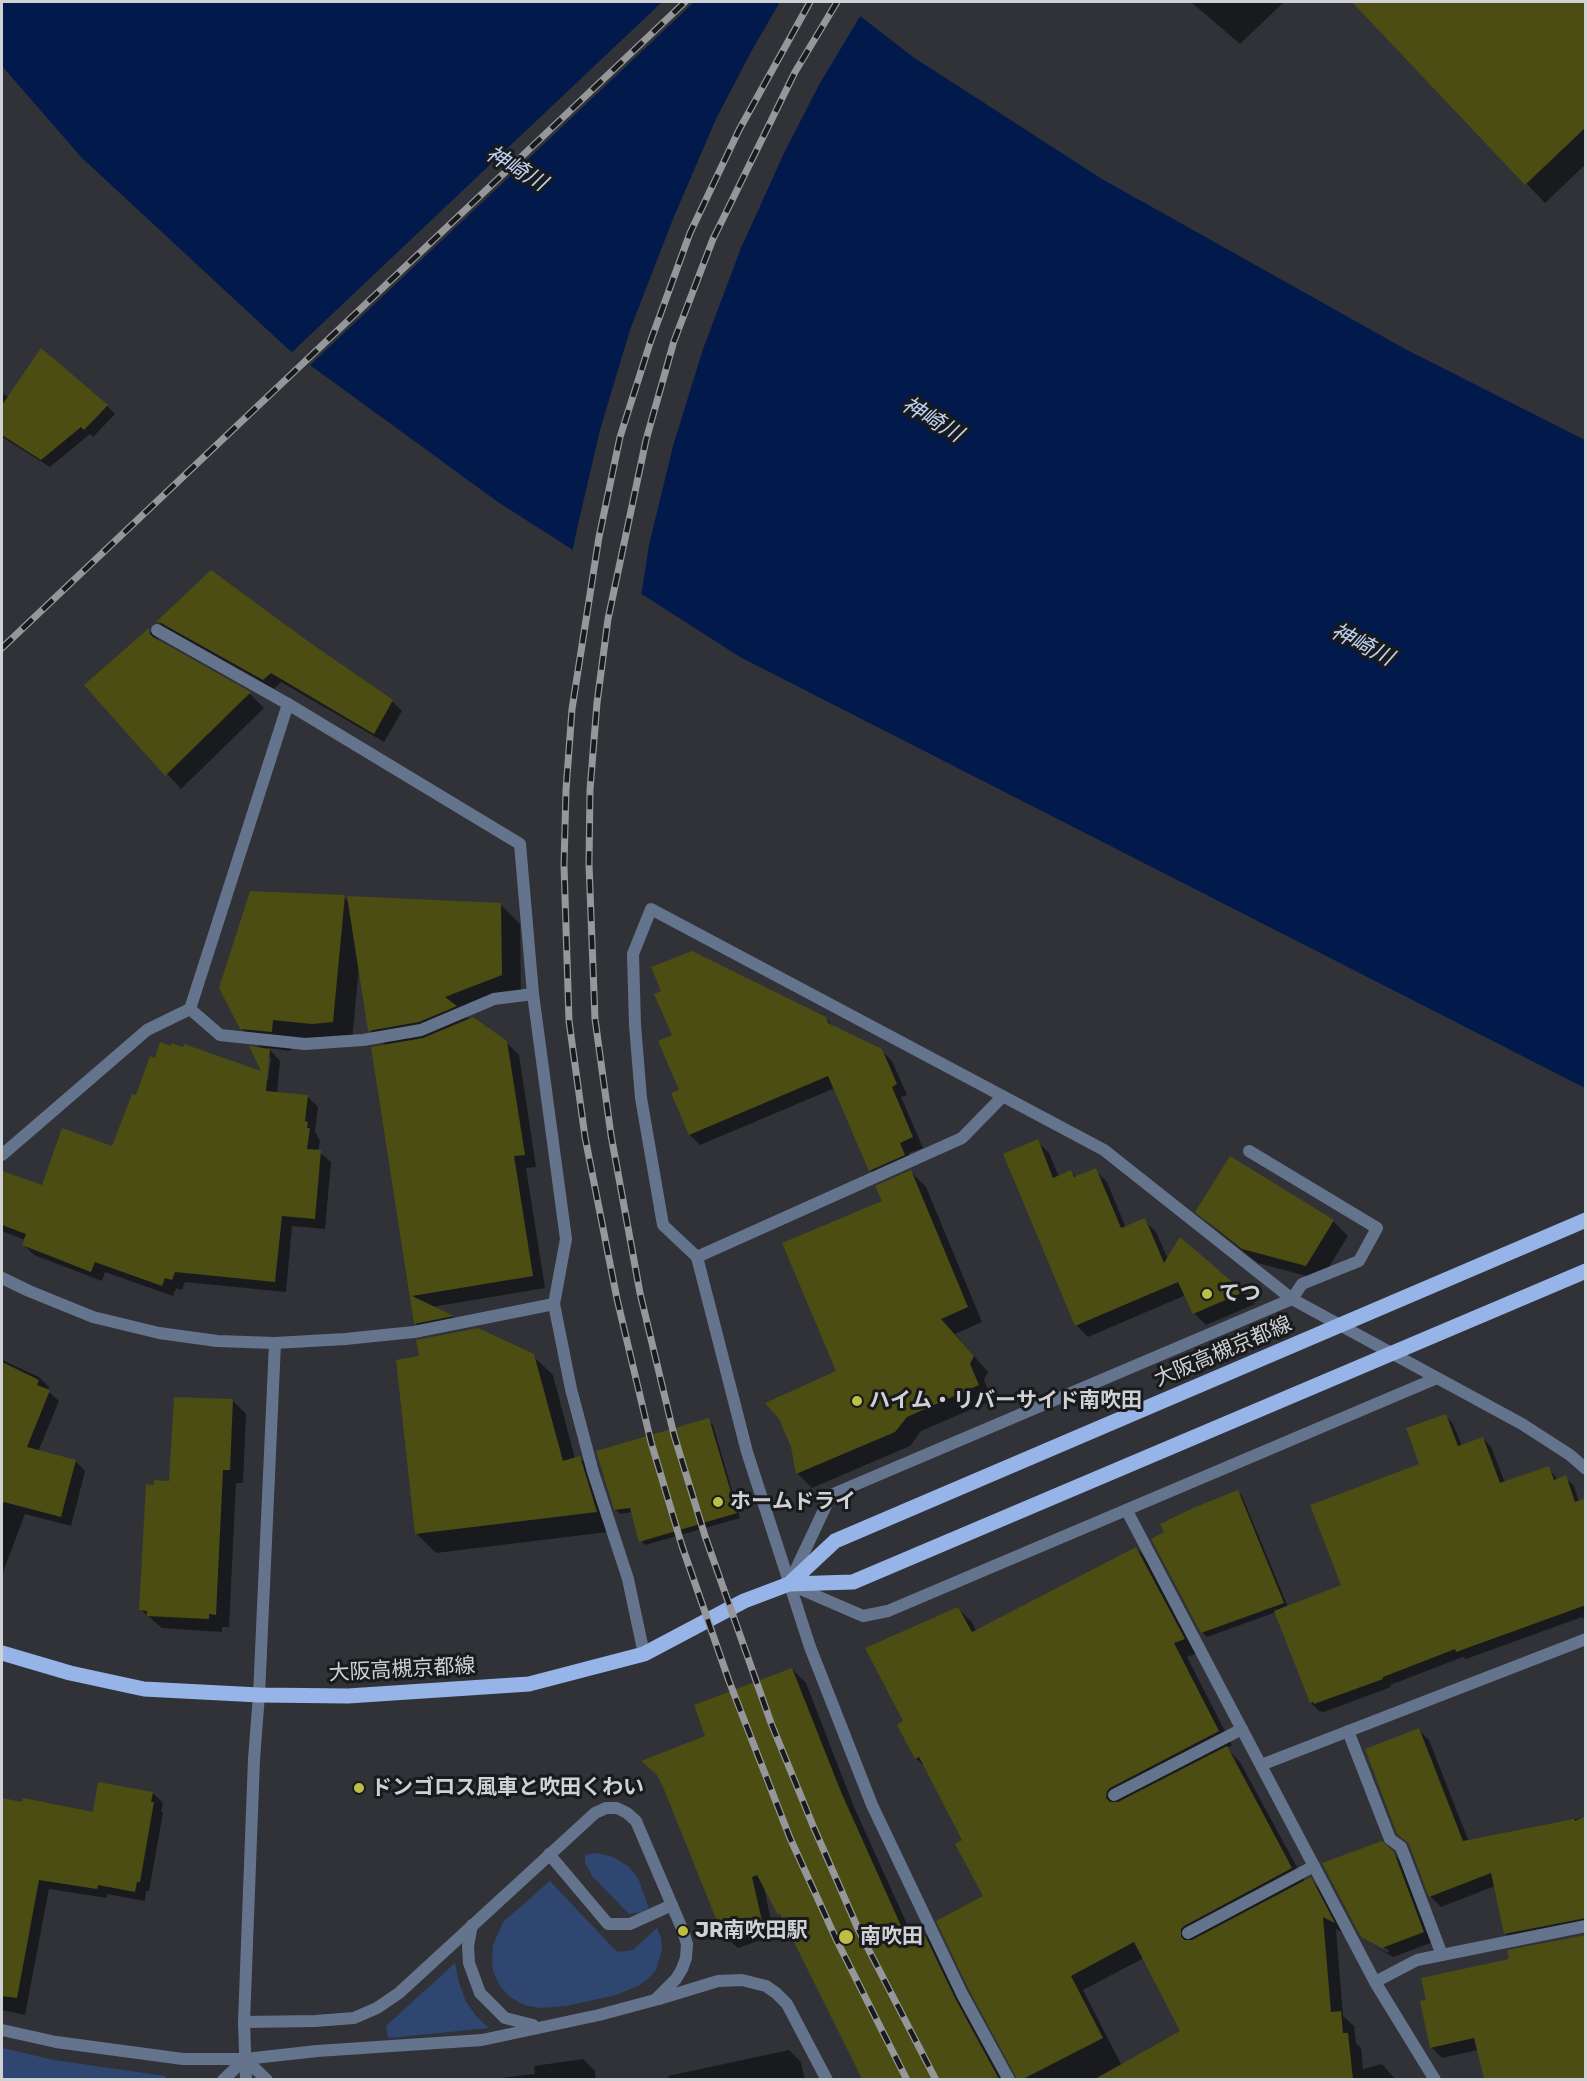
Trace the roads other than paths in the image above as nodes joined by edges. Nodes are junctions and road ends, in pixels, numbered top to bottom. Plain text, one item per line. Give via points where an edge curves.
1 (156, 630) dead end
2 (288, 704) junction
3 (533, 994) junction
4 (190, 1009) junction
5 (1003, 1096) junction
6 (1249, 1151) dead end
7 (2, 1155) edge
8 (1586, 1220) edge
9 (697, 1257) junction
10 (1586, 1271) edge
11 (2, 1278) edge
12 (1292, 1299) junction
13 (554, 1305) junction
14 (275, 1343) junction
15 (1437, 1378) junction
16 (1586, 1468) edge
17 (1127, 1511) junction
18 (789, 1584) junction
19 (1586, 1639) edge
20 (2, 1653) edge
21 (644, 1654) junction
22 (259, 1695) junction
23 (1242, 1729) junction
24 (1348, 1731) junction
25 (1261, 1765) junction
26 (1114, 1795) dead end
27 (549, 1854) junction
28 (1314, 1866) junction
29 (672, 1905) junction
30 (472, 1925) junction
31 (1586, 1926) edge
32 (1188, 1933) dead end
33 (1442, 1954) junction
34 (1375, 1982) junction
35 (655, 2000) junction
36 (244, 2022) junction
37 (541, 2026) junction
38 (2, 2030) edge
39 (245, 2058) junction
40 (223, 2079) edge
41 (246, 2079) edge
42 (267, 2079) edge
43 (826, 2079) edge
44 (1009, 2079) edge
45 (1435, 2079) edge

1 - 2 street
2 - 3 street via 520,844
2 - 4 street
3 - 4 street via 494,999 421,1030 305,1044 220,1035
3 - 13 street via 566,1239
4 - 7 street via 147,1030
5 - 9 street via 962,1138
5 - 9 street via 651,909 633,954 641,1098 663,1225
5 - 12 street via 1104,1150
6 - 12 street via 1377,1228 1359,1261 1302,1284
8 - 18 main road, 大阪高槻京都線 via 835,1541
9 - 18 street via 747,1452
10 - 18 main road, 大阪高槻京都線 via 853,1582
11 - 14 street via 93,1317 159,1333
12 - 15 street
12 - 18 street via 831,1496
13 - 14 street via 414,1332
13 - 21 street via 593,1473 628,1578
14 - 22 street
15 - 16 street via 1522,1424
15 - 17 street
17 - 18 street via 888,1611 863,1616
17 - 23 street
18 - 21 main road, 大阪高槻京都線 via 744,1601
18 - 44 street via 872,1806 962,1994
19 - 24 street
20 - 22 main road, 大阪高槻京都線 via 144,1689
21 - 22 main road, 大阪高槻京都線 via 529,1684 348,1696
22 - 36 street
23 - 25 street
23 - 26 street
24 - 25 street
24 - 33 street via 1390,1839 1401,1847
25 - 28 street
27 - 29 street via 608,1924 630,1924
27 - 29 street via 595,1813 617,1808 636,1821
27 - 30 street
28 - 32 street
28 - 34 street
29 - 35 street via 687,1944 686,1958 676,1979
30 - 36 street via 399,1992 367,2014 315,2021
30 - 37 street via 469,1963 480,1993 505,2018
31 - 33 street
33 - 34 street via 1417,1960
34 - 45 street
35 - 37 street via 599,2016
35 - 43 street via 718,1981 742,1980 766,1986 787,2004
36 - 39 street
37 - 39 street via 482,2040
38 - 39 street via 56,2042 183,2059
39 - 40 street
39 - 41 street
39 - 42 street

